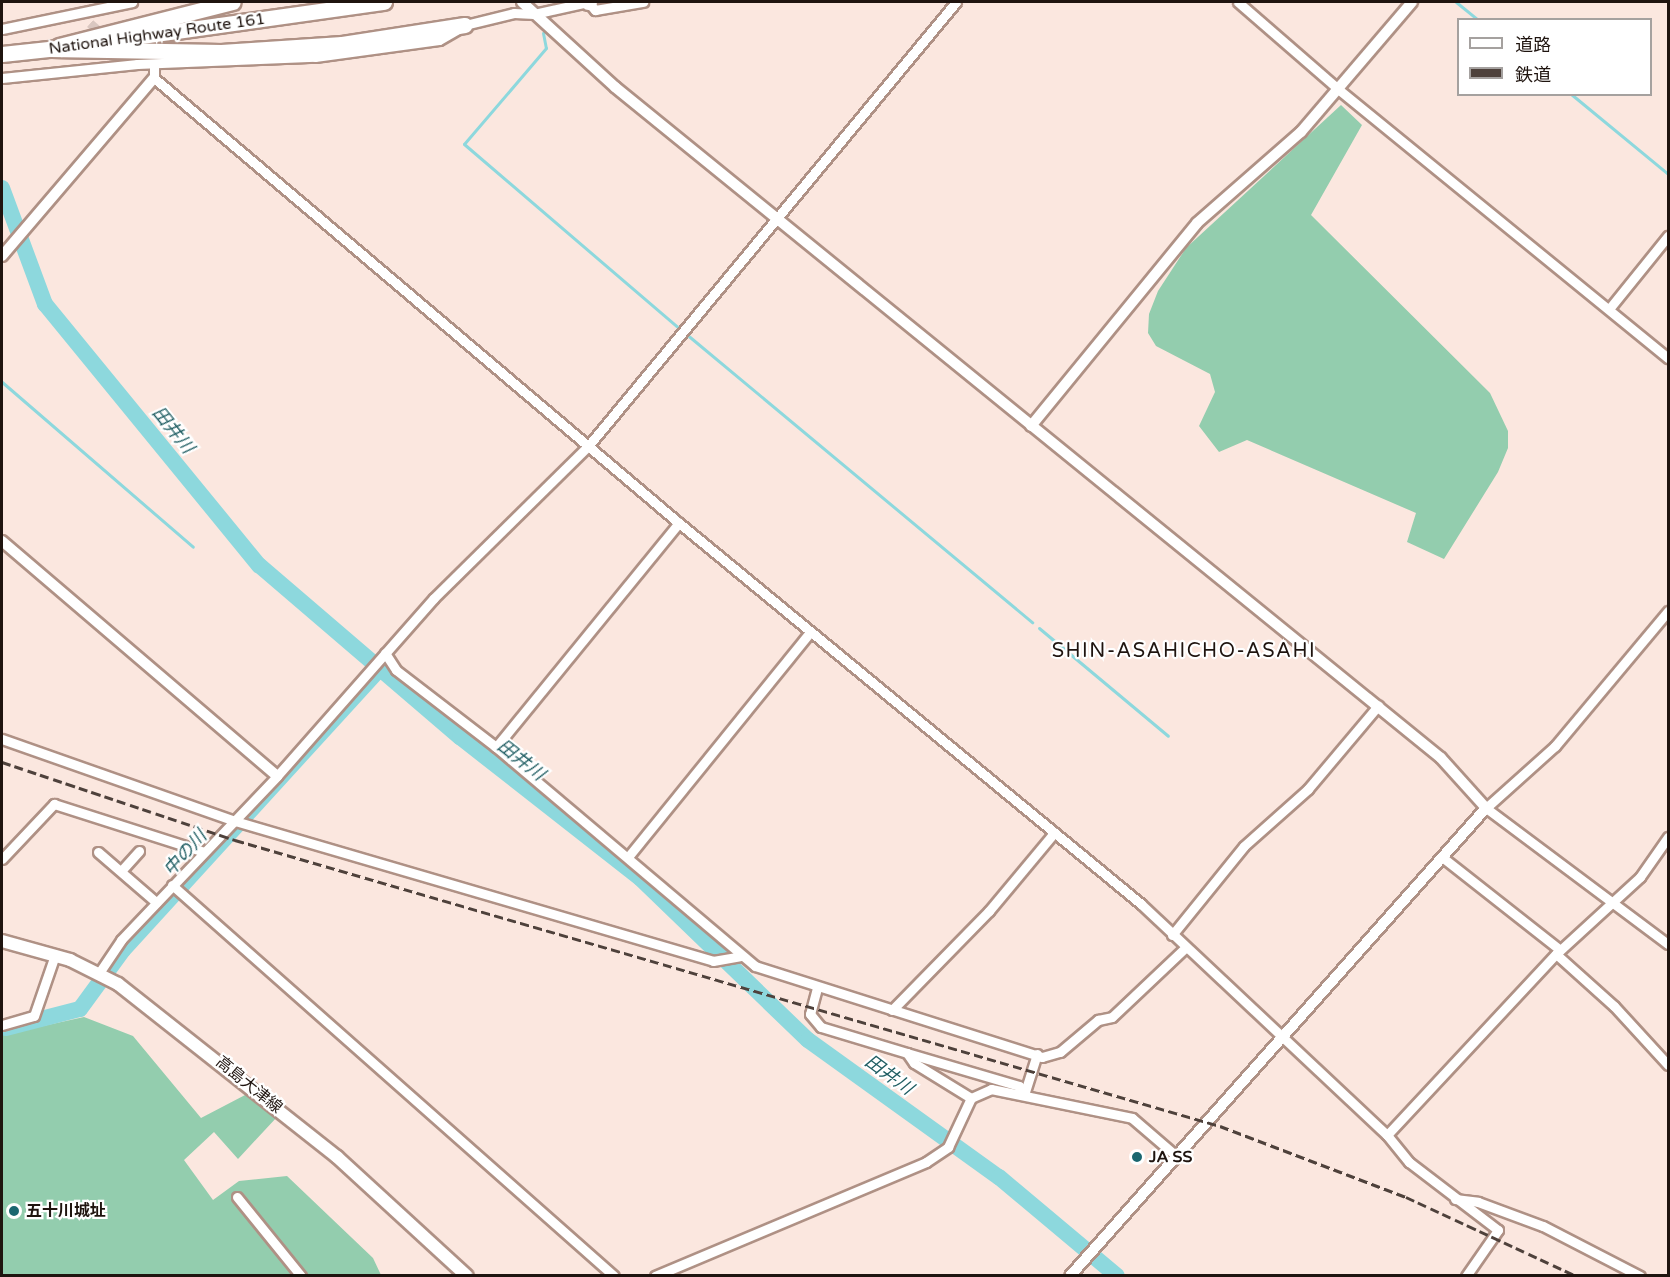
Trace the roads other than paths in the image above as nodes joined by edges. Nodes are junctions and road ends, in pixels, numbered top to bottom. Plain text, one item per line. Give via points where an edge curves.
1 (132, 2) edge
2 (233, 2) edge
3 (384, 2) edge
4 (522, 2) edge
5 (588, 2) edge
6 (643, 2) edge
7 (956, 2) edge
8 (1238, 2) edge
9 (1412, 2) edge
10 (534, 14) junction
11 (465, 25) junction
12 (2, 28) edge
13 (51, 49) junction
14 (2, 54) edge
15 (154, 66) junction
16 (2, 78) edge
17 (154, 78) junction
18 (1338, 89) junction
19 (775, 218) junction
20 (1668, 236) edge
21 (2, 256) edge
22 (1609, 309) junction
23 (1668, 358) edge
24 (1031, 426) junction
25 (589, 445) junction
26 (679, 523) junction
27 (2, 541) edge
28 (1668, 611) edge
29 (810, 632) junction
30 (385, 653) junction
31 (1378, 706) junction
32 (2, 740) edge
33 (496, 747) junction
34 (277, 776) junction
35 (1486, 808) junction
36 (235, 821) junction
37 (1054, 833) junction
38 (1668, 837) edge
39 (139, 851) dead end
40 (98, 852) dead end
41 (204, 852) junction
42 (628, 857) junction
43 (1442, 857) junction
44 (2, 859) edge
45 (121, 871) junction
46 (172, 885) junction
47 (156, 902) junction
48 (1610, 903) junction
49 (1172, 935) junction
50 (2, 941) edge
51 (1668, 944) edge
52 (1185, 949) junction
53 (1558, 952) junction
54 (55, 955) junction
55 (737, 957) junction
56 (102, 974) junction
57 (818, 988) junction
58 (892, 1010) junction
59 (2, 1025) edge
60 (1280, 1034) junction
61 (907, 1053) junction
62 (1037, 1054) junction
63 (1668, 1065) edge
64 (1024, 1095) junction
65 (971, 1098) junction
66 (1387, 1135) junction
67 (1175, 1155) junction
68 (237, 1197) dead end
69 (1455, 1199) junction
70 (301, 1275) edge
71 (467, 1275) edge
72 (614, 1275) edge
73 (655, 1275) edge
74 (1070, 1275) edge
75 (1466, 1275) edge
76 (1640, 1275) edge

1 - 12 street via 87,19
2 - 13 highway via 135,23
3 - 13 highway, National Highway Route 161
4 - 10 street
5 - 6 street via 595,10
5 - 10 street
7 - 19 street
8 - 18 street
9 - 18 street
10 - 11 street via 514,13
10 - 19 street
11 - 13 highway via 342,44 221,52
11 - 15 street via 439,40 344,54
13 - 14 highway, National Highway Route 161
15 - 16 street via 136,63
15 - 17 street
17 - 21 street
17 - 25 street
18 - 22 street
18 - 24 street via 1301,132 1197,223
19 - 24 street
19 - 25 street
20 - 22 street
22 - 23 street
24 - 31 street
25 - 26 street
25 - 30 street
26 - 29 street
26 - 33 street
27 - 34 street
28 - 35 street via 1554,746
29 - 37 street
29 - 42 street
30 - 33 street via 396,670
30 - 34 street
31 - 35 street via 1441,758
31 - 49 street via 1308,789 1244,846
32 - 36 street
33 - 42 street
34 - 36 street
35 - 43 street
35 - 48 street
36 - 41 street
36 - 55 street via 718,960
37 - 49 street
37 - 58 street via 989,911
38 - 48 street via 1640,877
39 - 45 street
40 - 45 street
41 - 44 street via 54,804
41 - 46 street
42 - 55 street
43 - 53 street
43 - 60 street
45 - 47 street
46 - 47 street
46 - 72 street
47 - 56 street
48 - 51 street
48 - 53 street
49 - 52 street
50 - 54 main road, 高島大津線
52 - 60 street
52 - 62 street via 1112,1017 1098,1020 1060,1052 1042,1057
53 - 63 street
53 - 66 street
54 - 56 main road, 高島大津線
54 - 59 street via 34,1016
55 - 57 street
56 - 71 main road, 高島大津線 via 328,1149
57 - 58 street
57 - 61 street via 810,1014 821,1027
58 - 62 street
60 - 66 street
60 - 67 street
61 - 64 street via 1019,1086
61 - 65 street via 914,1063
62 - 64 street
64 - 65 street via 991,1089
64 - 67 street via 1132,1118
65 - 73 street via 948,1146 900,1174
66 - 69 street via 1409,1162
67 - 74 street
68 - 70 street
69 - 75 street via 1498,1230
69 - 76 street via 1478,1202 1543,1226

